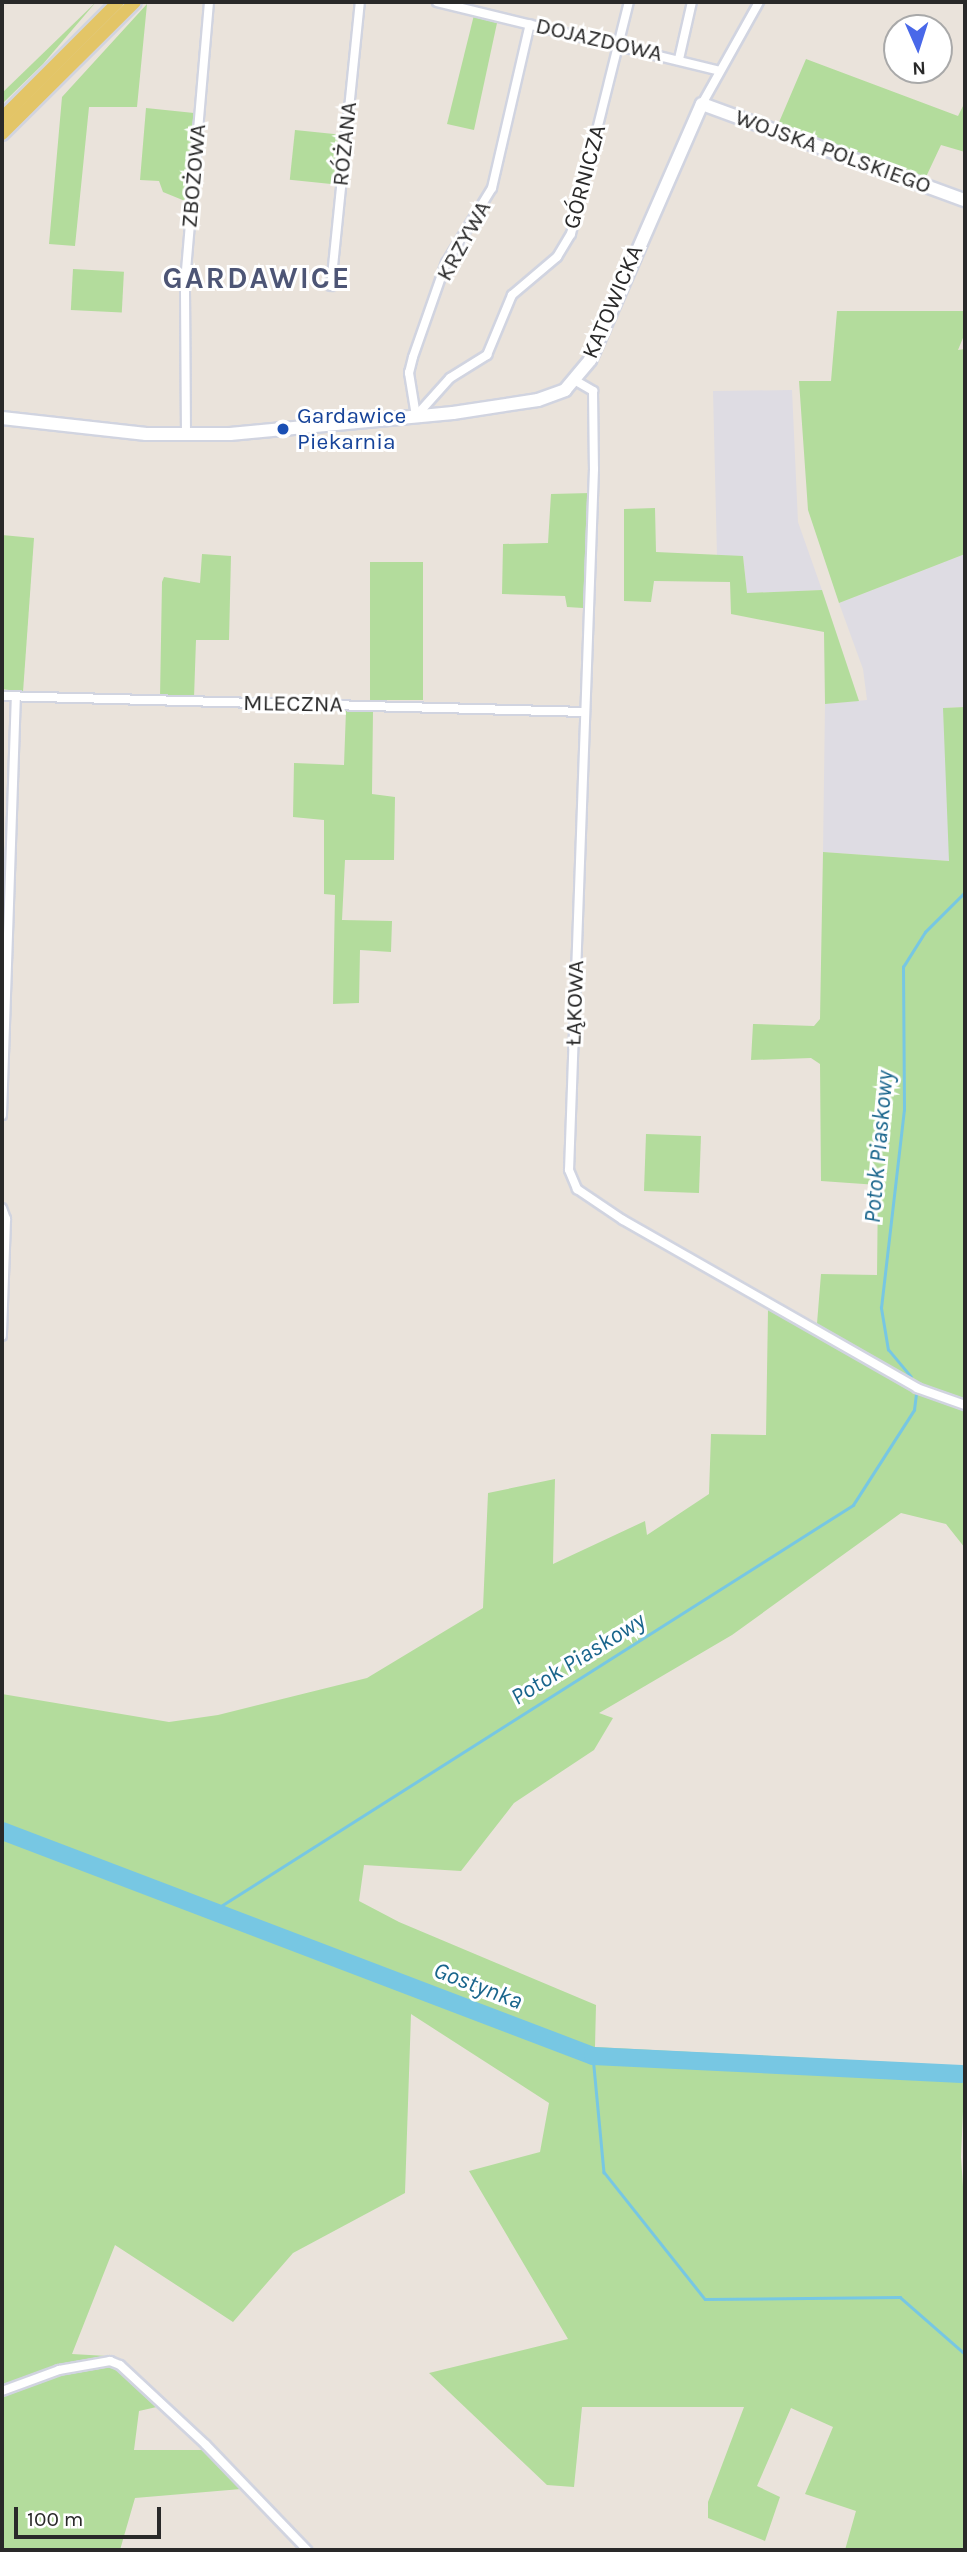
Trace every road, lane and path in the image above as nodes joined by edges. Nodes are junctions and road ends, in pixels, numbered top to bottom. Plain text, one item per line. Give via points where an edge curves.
1 (118, 2) edge
2 (135, 2) edge
3 (209, 2) edge
4 (359, 2) edge
5 (437, 2) edge
6 (629, 2) edge
7 (692, 2) edge
8 (759, 2) edge
9 (530, 24) junction
10 (619, 45) junction
11 (679, 59) junction
12 (720, 71) junction
13 (702, 104) junction
14 (2, 118) edge
15 (2, 134) edge
16 (965, 200) edge
17 (331, 286) dead end
18 (576, 381) junction
19 (416, 416) junction
20 (2, 418) edge
21 (186, 435) junction
22 (2, 696) edge
23 (16, 696) junction
24 (585, 712) junction
25 (2, 1115) edge
26 (2, 1208) edge
27 (2, 1336) edge
28 (965, 1405) edge
29 (2, 2391) edge
30 (307, 2550) edge

1 - 14 main road
2 - 15 main road
3 - 21 street, ZBOŻOWA via 185,282
4 - 17 street, RÓŻANA
5 - 9 street, DOJAZDOWA
6 - 10 street, GÓRNICZA
7 - 11 street
8 - 12 street, KATOWICKA
9 - 10 street, DOJAZDOWA
9 - 19 street, KRZYWA via 488,198 446,263 413,357 410,373
10 - 11 street, DOJAZDOWA
10 - 19 street, GÓRNICZA via 578,213 564,247 512,295 487,355 450,378
11 - 12 street, DOJAZDOWA
12 - 13 street, KATOWICKA
13 - 16 street, WOJSKA POLSKIEGO
13 - 18 street, KATOWICKA
18 - 19 street, KATOWICKA via 538,400
18 - 24 street, ŁĄKOWA via 593,391 595,422
19 - 21 street, KATOWICKA
20 - 21 street, KATOWICKA
22 - 23 street, MLECZNA
23 - 24 street, MLECZNA
23 - 25 street
24 - 28 street, ŁĄKOWA via 569,1170 577,1189 623,1220 917,1388
26 - 27 street via 6,1219
29 - 30 street via 59,2370 110,2361 120,2365 206,2445

